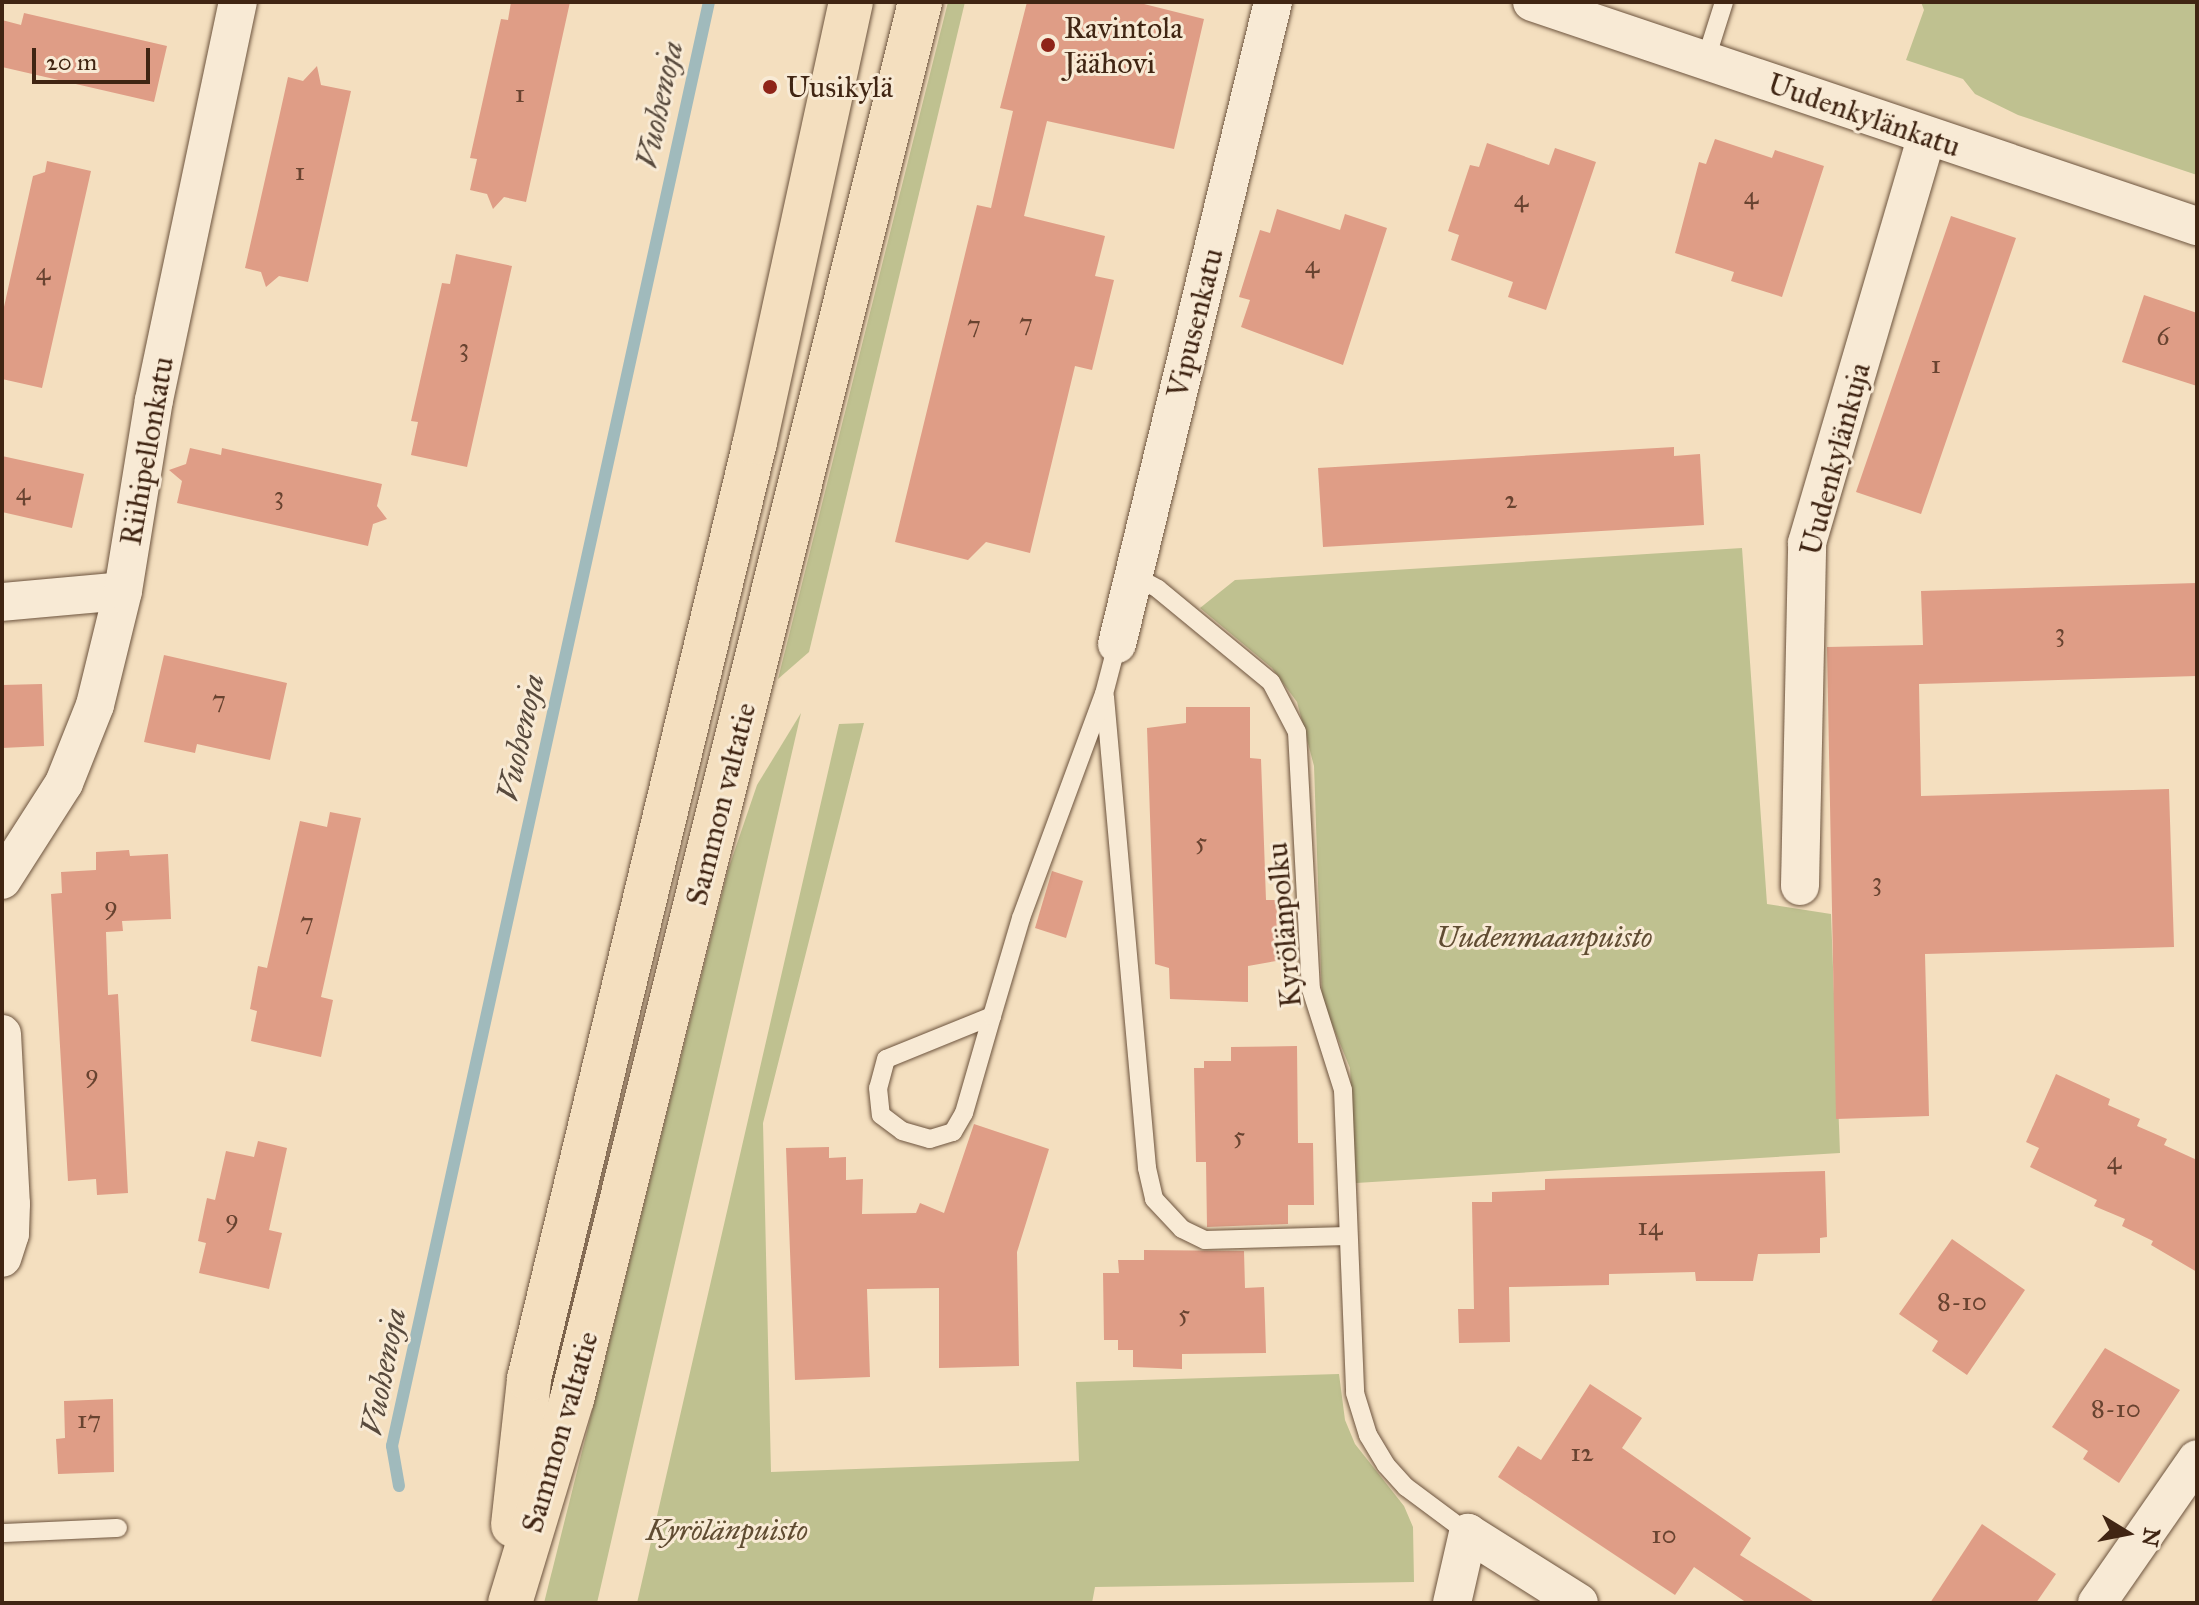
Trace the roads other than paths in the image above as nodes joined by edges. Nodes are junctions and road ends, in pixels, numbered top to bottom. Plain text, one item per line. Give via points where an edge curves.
1 (238, 2) edge
2 (851, 2) edge
3 (920, 2) edge
4 (1273, 2) edge
5 (1532, 2) edge
6 (1724, 2) edge
7 (1705, 62) junction
8 (1926, 138) junction
9 (2197, 226) edge
10 (1134, 576) junction
11 (123, 591) junction
12 (2, 602) edge
13 (1117, 644) joint
14 (1104, 694) junction
15 (2, 880) edge
16 (1800, 886) dead end
17 (992, 1016) junction
18 (2, 1034) edge
19 (1347, 1236) junction
20 (2, 1258) edge
21 (2197, 1459) edge
22 (118, 1528) dead end
23 (2, 1533) edge
24 (1468, 1533) junction
25 (507, 1603) edge
26 (1452, 1603) edge
27 (1579, 1603) edge
28 (2097, 1603) edge

1 - 11 street, Riihipellonkatu via 154,400
2 - 25 main road, Sammon valtatie via 755,442 529,1379
3 - 25 main road, Sammon valtatie via 572,1399
4 - 10 street, Vipusenkatu
5 - 7 street, Uudenkylänkatu
6 - 7 lane
7 - 8 street, Uudenkylänkatu
8 - 9 street, Uudenkylänkatu
8 - 16 street, Uudenkylänkuja via 1807,540
10 - 13 street, Vipusenkatu
10 - 19 lane, Kyrölänpolku via 1158,589 1271,682 1297,732 1311,989 1343,1090
11 - 12 street
11 - 15 street, Riihipellonkatu via 95,705 64,783
13 - 14 lane
14 - 17 lane via 1021,918
14 - 19 lane via 1154,1199 1182,1229 1205,1240
17 - 17 lane via 964,1113 953,1132 930,1139 902,1131 881,1115 878,1088 886,1059
18 - 20 street via 11,1204
19 - 24 lane, Kyrölänpolku via 1355,1393 1368,1435 1406,1487
21 - 28 street
22 - 23 lane
24 - 26 street
24 - 27 street

